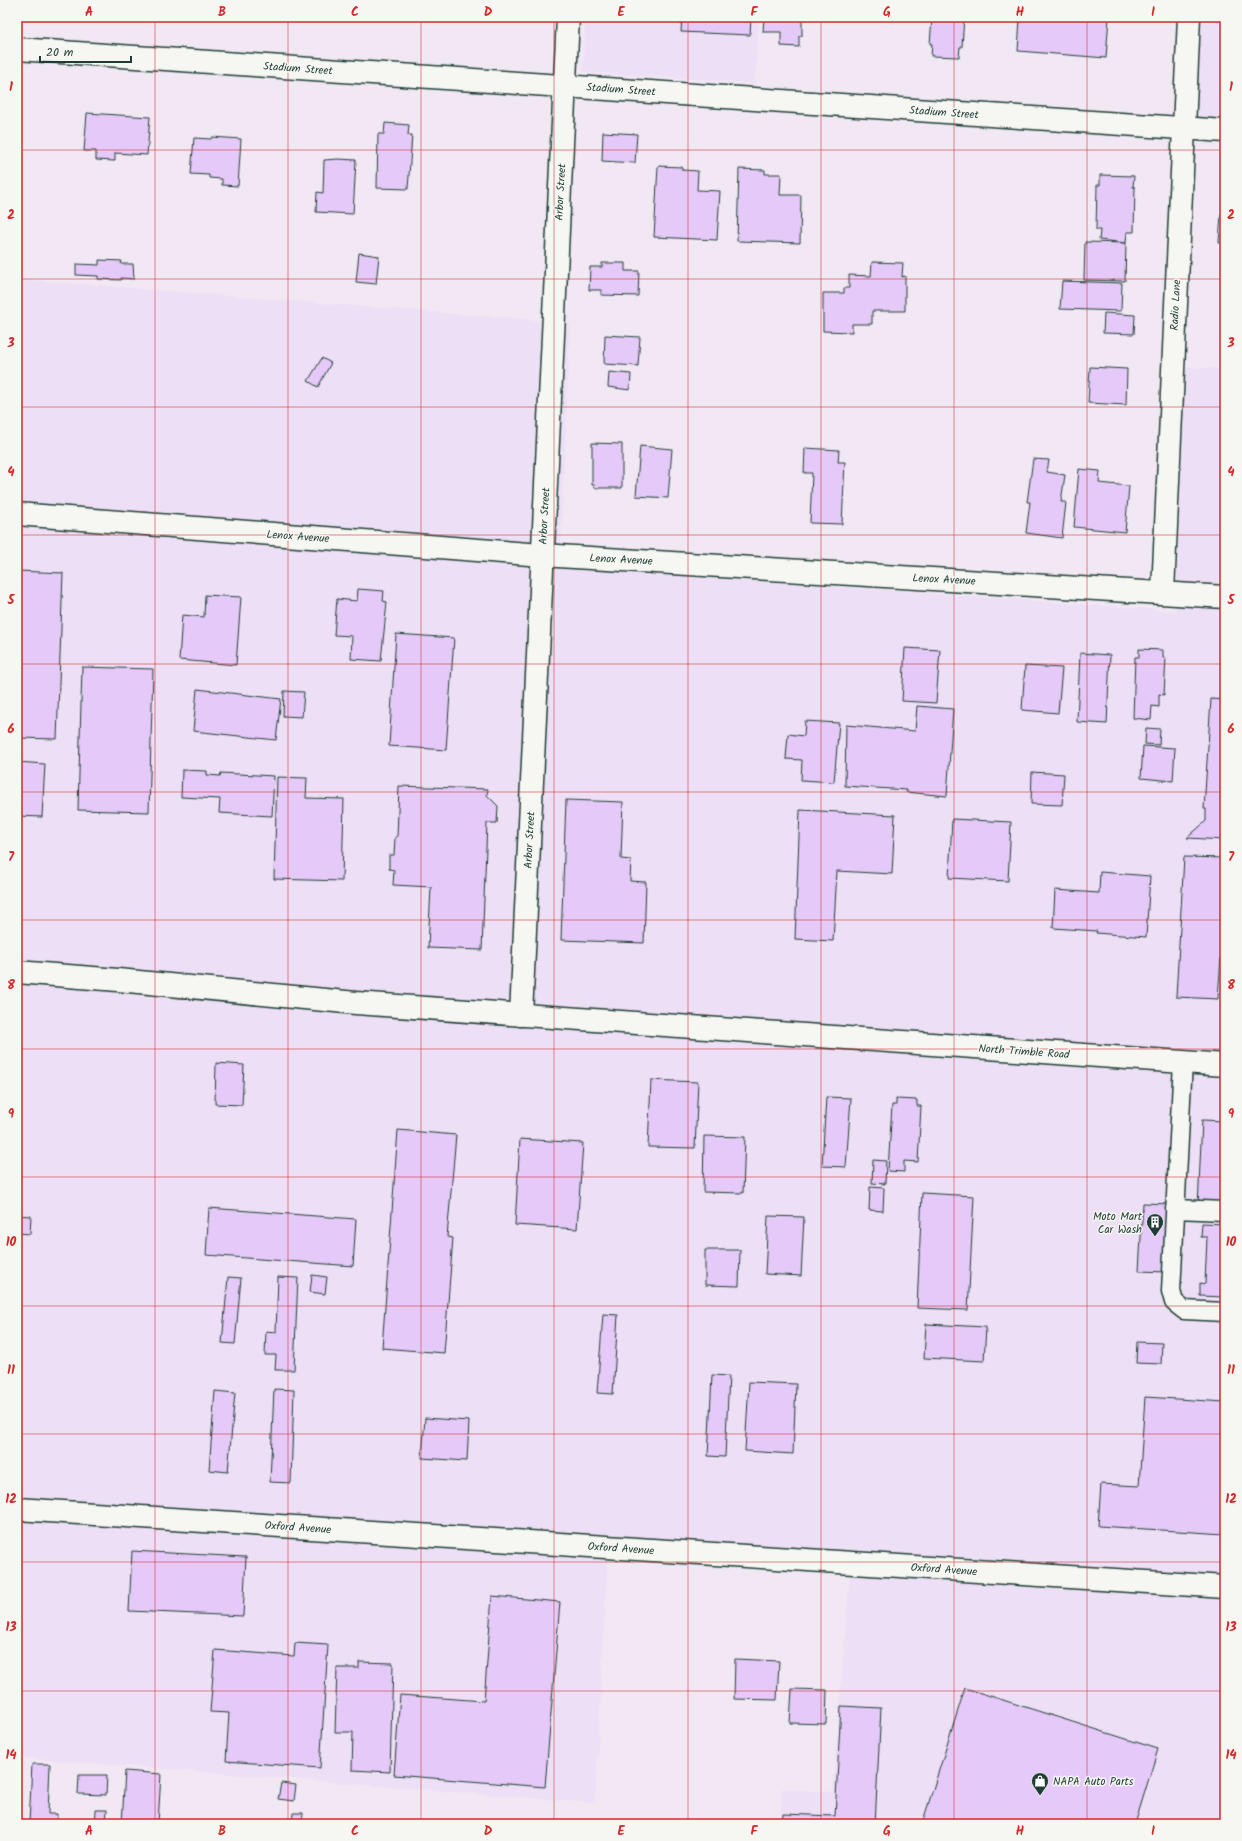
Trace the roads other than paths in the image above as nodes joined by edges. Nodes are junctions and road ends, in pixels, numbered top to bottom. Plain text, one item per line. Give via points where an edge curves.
1 (568, 17) edge
2 (1189, 17) edge
3 (17, 49) edge
4 (565, 86) junction
5 (1183, 128) junction
6 (1225, 131) edge
7 (17, 514) edge
8 (542, 555) junction
9 (1163, 592) junction
10 (1225, 597) edge
11 (17, 972) edge
12 (521, 1015) junction
13 (1183, 1062) junction
14 (1225, 1065) edge
15 (1175, 1209) junction
16 (1225, 1211) edge
17 (1225, 1312) edge
18 (17, 1509) edge
19 (1225, 1587) edge

1 - 4 street, Arbor Street
2 - 5 street, Radio Lane
3 - 4 street, Stadium Street
4 - 5 street, Stadium Street
4 - 8 street, Arbor Street
5 - 6 street, Stadium Street
5 - 9 street, Radio Lane
7 - 8 street, Lenox Avenue
8 - 9 street, Lenox Avenue
8 - 12 street, Arbor Street
9 - 10 street, Lenox Avenue
11 - 12 street, North Trimble Road via 356,1003
12 - 13 street, North Trimble Road
13 - 14 street, North Trimble Road
13 - 15 lane
15 - 16 lane
15 - 17 lane via 1171,1291 1174,1302 1184,1310
18 - 19 street, Oxford Avenue

